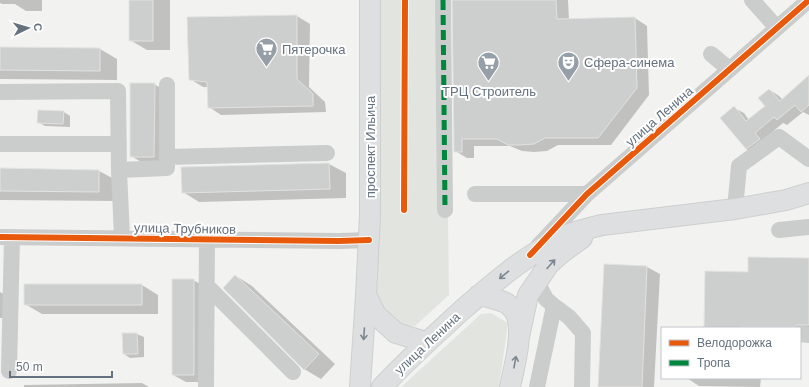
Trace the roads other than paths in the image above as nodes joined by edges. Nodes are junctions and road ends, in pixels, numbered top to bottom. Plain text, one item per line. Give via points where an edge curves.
1 (370, 0) edge
2 (443, 0) edge
3 (752, 0) edge
4 (809, 0) edge
5 (777, 28) junction
6 (711, 54) dead end
7 (729, 69) junction
8 (167, 85) dead end
9 (0, 92) edge
10 (0, 144) edge
11 (119, 144) junction
12 (327, 153) dead end
13 (167, 157) junction
14 (809, 160) edge
15 (119, 170) junction
16 (809, 193) edge
17 (474, 194) dead end
18 (587, 194) junction
19 (735, 209) junction
20 (445, 210) dead end
21 (597, 227) junction
22 (809, 227) edge
23 (779, 230) dead end
24 (6, 237) edge
25 (122, 238) junction
26 (207, 240) junction
27 (369, 240) junction
28 (530, 255) junction
29 (537, 282) junction
30 (207, 286) junction
31 (366, 295) junction
32 (479, 296) junction
33 (554, 306) junction
34 (519, 337) junction
35 (426, 342) junction
36 (9, 371) dead end
37 (293, 372) dead end
38 (206, 387) edge
39 (360, 387) edge
40 (382, 387) edge
41 (510, 387) edge
42 (537, 387) edge
43 (582, 387) edge

1 - 27 main road, проспект Ильича
2 - 20 street
3 - 5 street
4 - 5 street, улица Ленина
5 - 7 street, улица Ленина
6 - 7 street
7 - 18 street, улица Ленина
8 - 13 street
9 - 11 street via 118,91
10 - 11 street
11 - 15 street
12 - 13 street
13 - 15 street via 167,168
14 - 19 street via 779,138 739,166
15 - 25 street
16 - 19 main road, улица Ленина
17 - 18 street
18 - 28 street, улица Ленина
19 - 21 main road, улица Ленина
21 - 28 main road, улица Ленина via 564,236
29 -> 21 main road, улица Ленина via 549,264
22 - 23 street
24 - 25 street, улица Трубников
24 - 36 street
25 - 26 street, улица Трубников
26 - 27 street, улица Трубников
26 - 30 street
27 - 31 main road, проспект Ильича
28 -> 32 main road, улица Ленина
29 - 33 street via 546,299
29 - 34 main road, улица Ленина via 528,295
30 - 37 street
30 - 38 street
31 - 35 main road, проспект Ильича via 376,315 396,333
31 -> 39 main road, проспект Ильича
32 - 34 main road via 506,303 513,309 518,318
32 - 35 main road, улица Ленина
33 - 42 street
33 - 43 street via 584,333
41 -> 34 main road
35 - 40 main road, улица Ленина

